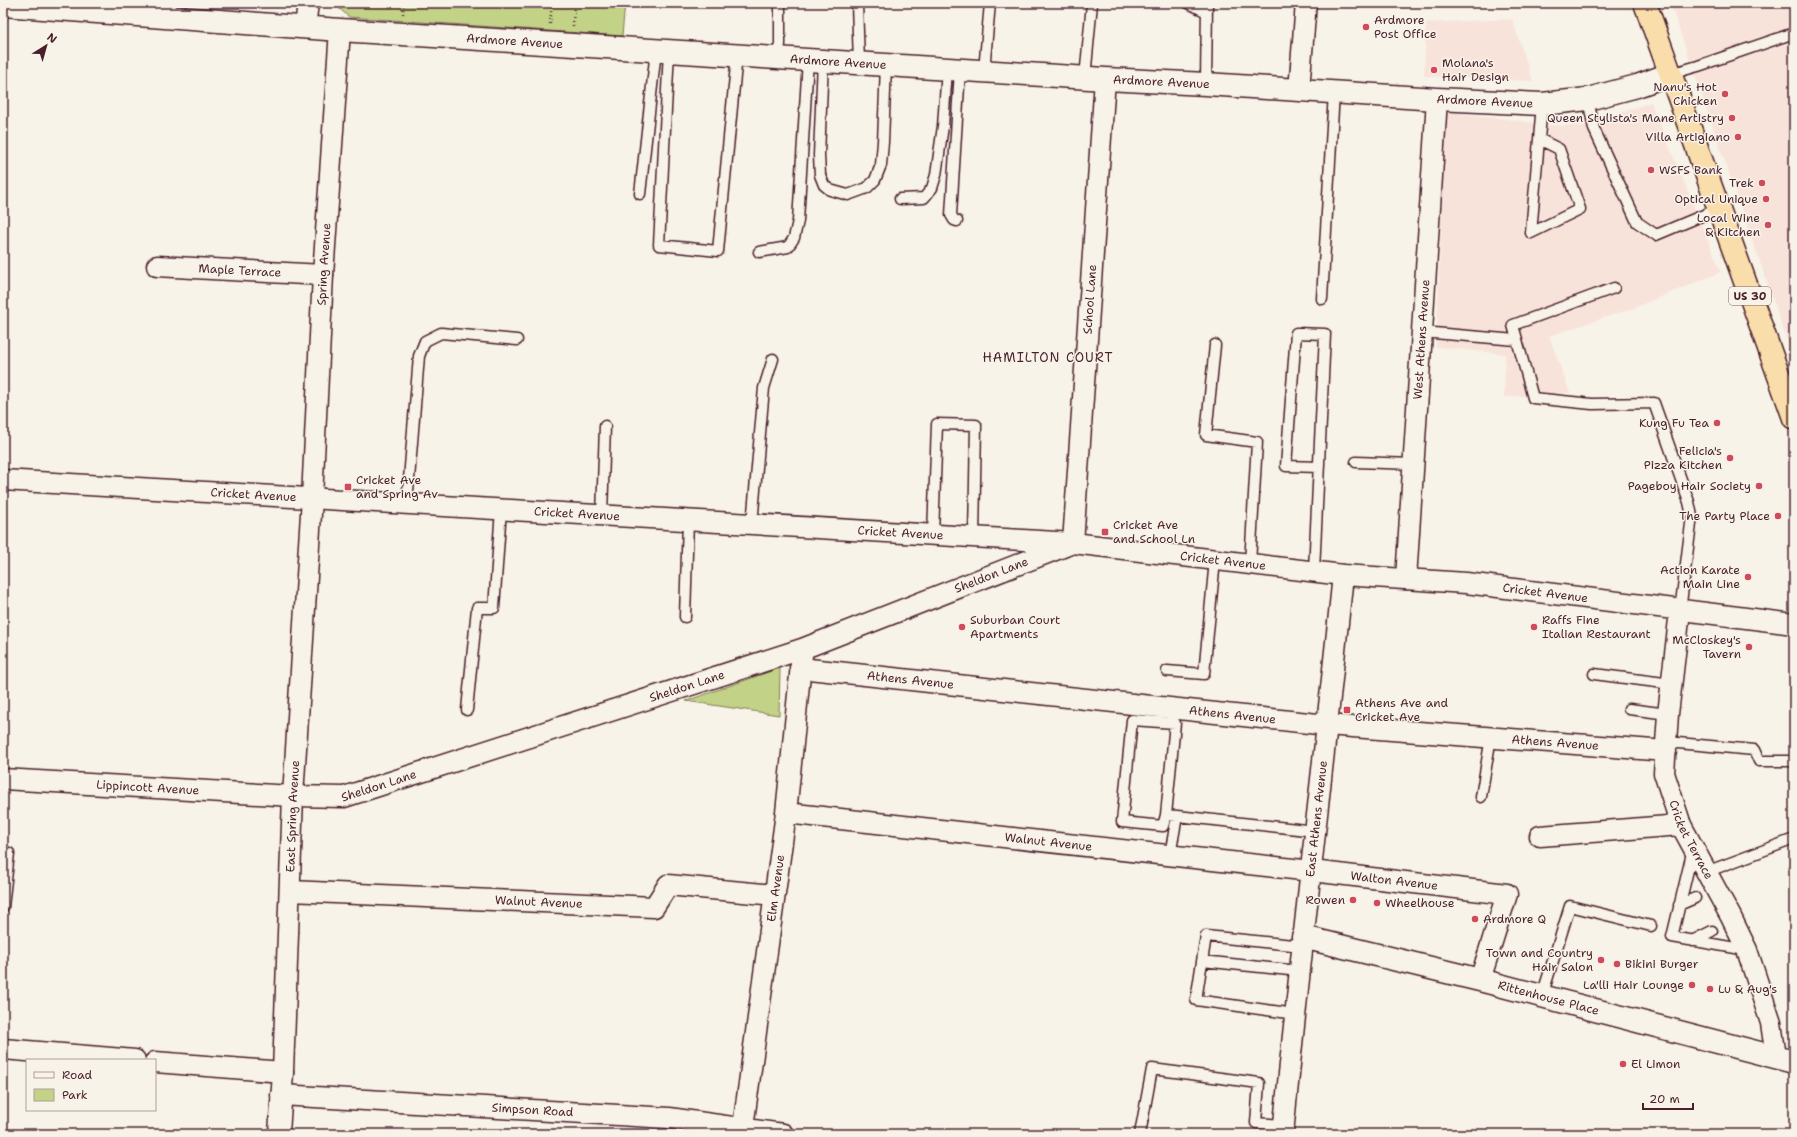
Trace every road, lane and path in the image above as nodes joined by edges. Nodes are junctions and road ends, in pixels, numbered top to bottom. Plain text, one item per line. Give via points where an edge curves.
1 (308, 3) edge
2 (404, 3) edge
3 (552, 3) edge
4 (574, 3) edge
5 (780, 3) edge
6 (858, 3) edge
7 (990, 3) edge
8 (1092, 3) edge
9 (1188, 3) edge
10 (1306, 3) edge
11 (1645, 3) edge
12 (3, 5) edge
13 (427, 6) dead end
14 (1207, 8) edge
15 (170, 10) edge
16 (403, 16) dead end
17 (304, 27) junction
18 (340, 30) junction
19 (550, 30) dead end
20 (573, 31) dead end
21 (1794, 33) edge
22 (663, 50) junction
23 (737, 55) junction
24 (778, 58) junction
25 (815, 60) junction
26 (859, 63) junction
27 (886, 65) junction
28 (953, 69) junction
29 (984, 71) junction
30 (1670, 74) junction
31 (1095, 78) junction
32 (1206, 84) junction
33 (1300, 90) junction
34 (1334, 92) junction
35 (1437, 99) junction
36 (1588, 99) junction
37 (1542, 104) junction
38 (1539, 139) junction
39 (640, 194) dead end
40 (900, 199) dead end
41 (1718, 209) junction
42 (957, 221) dead end
43 (759, 252) dead end
44 (157, 266) dead end
45 (323, 275) junction
46 (1614, 288) dead end
47 (1322, 299) dead end
48 (1422, 332) junction
49 (517, 340) dead end
50 (1516, 340) junction
51 (1216, 345) dead end
52 (773, 359) dead end
53 (1794, 418) edge
54 (605, 426) dead end
55 (1356, 462) dead end
56 (1414, 464) junction
57 (1319, 467) junction
58 (3, 480) edge
59 (312, 498) junction
60 (407, 504) junction
61 (502, 509) junction
62 (602, 515) junction
63 (688, 520) junction
64 (752, 524) junction
65 (933, 535) junction
66 (974, 537) junction
67 (1073, 543) junction
68 (1214, 560) junction
69 (1250, 564) junction
70 (1314, 571) junction
71 (1343, 575) junction
72 (1406, 579) junction
73 (1680, 611) junction
74 (685, 617) dead end
75 (1794, 624) edge
76 (801, 659) junction
77 (1167, 671) dead end
78 (1594, 674) dead end
79 (1672, 684) junction
80 (1629, 709) dead end
81 (468, 710) dead end
82 (1668, 714) junction
83 (1327, 725) junction
84 (1491, 737) junction
85 (1666, 746) junction
86 (1794, 761) edge
87 (3, 779) edge
88 (293, 796) junction
89 (1481, 797) dead end
90 (786, 813) junction
91 (1166, 815) junction
92 (1177, 816) junction
93 (1681, 825) junction
94 (1316, 831) junction
95 (1540, 836) dead end
96 (1794, 839) edge
97 (1693, 847) junction
98 (3, 852) edge
99 (1170, 855) junction
100 (1312, 871) junction
101 (1706, 872) junction
102 (290, 891) junction
103 (774, 895) junction
104 (1695, 898) dead end
105 (1679, 905) junction
106 (3, 907) edge
107 (1651, 926) dead end
108 (1712, 931) dead end
109 (1692, 941) junction
110 (1302, 942) junction
111 (1747, 950) junction
112 (1202, 961) junction
113 (1299, 971) junction
114 (1480, 980) junction
115 (1542, 996) junction
116 (1295, 1014) junction
117 (3, 1049) edge
118 (123, 1059) edge
119 (1785, 1060) edge
120 (156, 1062) edge
121 (282, 1072) junction
122 (281, 1095) junction
123 (668, 1126) edge
124 (743, 1127) junction
125 (1284, 1129) edge
126 (278, 1134) edge
127 (783, 1134) edge
128 (1140, 1134) edge

1 - 17 street
2 - 13 path
2 - 16 path
3 - 19 path
4 - 20 path
5 - 24 lane
6 - 26 lane
7 - 29 lane
8 - 31 lane
9 - 14 lane
10 - 33 street
11 - 30 highway, US 30
12 - 15 street, Ardmore Avenue
14 - 32 lane
15 - 17 street, Ardmore Avenue
17 - 18 street, Ardmore Avenue
18 - 22 street, Ardmore Avenue
18 - 45 street, Spring Avenue
21 - 30 lane
22 - 23 street, Ardmore Avenue
22 - 23 lane via 659,245 718,251
22 - 39 lane
23 - 24 street, Ardmore Avenue
24 - 25 street, Ardmore Avenue
25 - 26 street, Ardmore Avenue
25 - 27 lane via 820,175 824,185 830,190 848,195 867,188 875,180 881,165
25 - 43 lane via 794,238 788,247
26 - 27 street, Ardmore Avenue
27 - 28 street, Ardmore Avenue
28 - 29 street, Ardmore Avenue
28 - 40 lane via 932,188 924,198
28 - 42 lane via 951,215
29 - 31 street, Ardmore Avenue
30 - 36 street, Ardmore Avenue
30 - 41 highway, US 30
31 - 32 street, Ardmore Avenue
31 - 67 street, School Lane
32 - 33 street, Ardmore Avenue
33 - 34 street, Ardmore Avenue
34 - 35 street, Ardmore Avenue
34 - 47 lane
35 - 37 street, Ardmore Avenue
35 - 48 street, West Athens Avenue
36 - 37 street, Ardmore Avenue
36 - 41 lane via 1594,128 1637,222 1656,234
37 - 38 lane
38 - 38 lane via 1559,148 1580,209 1531,233
41 - 53 highway, US 30
44 - 45 street, Maple Terrace
45 - 59 street, Spring Avenue
46 - 50 lane via 1513,325
48 - 50 lane
48 - 56 street, West Athens Avenue
49 - 60 lane via 441,333 426,340 419,356
50 - 73 lane via 1534,398 1592,404 1654,403 1692,516
51 - 69 lane via 1206,435 1257,442
52 - 64 lane via 764,388
54 - 62 lane
55 - 56 lane
56 - 72 street, West Athens Avenue
57 - 57 lane via 1325,334 1296,333 1286,466
57 - 70 lane
58 - 59 street, Cricket Avenue
59 - 60 street, Cricket Avenue
59 - 88 street, East Spring Avenue
60 - 61 street, Cricket Avenue
61 - 62 street, Cricket Avenue
61 - 81 lane via 494,608 477,608
62 - 63 street, Cricket Avenue
63 - 64 street, Cricket Avenue
63 - 74 lane
64 - 65 street, Cricket Avenue
65 - 66 street, Cricket Avenue
65 - 66 lane via 937,424 976,425
66 - 67 street, Cricket Avenue
67 - 68 street, Cricket Avenue
67 - 76 street, Sheldon Lane
68 - 69 street, Cricket Avenue
68 - 77 lane via 1204,674
69 - 70 street, Cricket Avenue
70 - 71 street, Cricket Avenue
71 - 72 street, Cricket Avenue
71 - 83 street, East Athens Avenue
72 - 73 street, Cricket Avenue via 1466,583
73 - 75 street, Cricket Avenue
73 - 79 street, Cricket Terrace
76 - 83 street, Athens Avenue
76 - 88 street, Sheldon Lane via 344,796
76 - 90 street, Elm Avenue
78 - 79 lane
79 - 82 street, Cricket Terrace
80 - 82 lane
82 - 85 street, Cricket Terrace
83 - 84 street, Athens Avenue
83 - 94 street, East Athens Avenue
84 - 85 street, Athens Avenue
84 - 89 lane
85 - 86 lane via 1754,750 1759,760
85 - 93 street, Cricket Terrace via 1664,773
87 - 88 street, Lippincott Avenue
88 - 102 street, East Spring Avenue
90 - 99 street, Walnut Avenue
90 - 103 street, Elm Avenue
91 - 91 lane via 1175,723 1132,720 1122,822 1163,826
91 - 92 lane
92 - 94 lane
92 - 99 lane
93 - 95 street
93 - 97 street, Cricket Terrace
94 - 100 street, East Athens Avenue
96 - 101 lane
97 - 101 street, Cricket Terrace
97 - 105 lane
98 - 106 lane via 9,853
99 - 100 street, Walnut Avenue
100 - 110 street, East Athens Avenue
100 - 114 street, Walton Avenue via 1507,894
101 - 111 street, Cricket Terrace
102 - 103 street, Walnut Avenue via 654,908 668,885
102 - 121 street, East Spring Avenue
103 - 124 street, Elm Avenue
104 - 105 lane
105 - 109 lane via 1672,937
107 - 115 lane via 1570,906
108 - 109 lane
109 - 111 lane
110 - 112 lane via 1206,936
110 - 113 street, East Athens Avenue
110 - 114 street, Rittenhouse Place
111 - 119 street, Cricket Terrace
112 - 113 lane
112 - 116 lane via 1196,1000
113 - 116 street, East Athens Avenue
114 - 115 street, Rittenhouse Place
115 - 119 street, Rittenhouse Place
116 - 125 street, East Athens Avenue
117 - 118 street
120 - 121 street
121 - 122 street, East Spring Avenue
122 - 123 street, Simpson Road
122 - 126 street, East Spring Avenue
123 - 124 street, Simpson Road
124 - 127 street, Simpson Road
125 - 128 lane via 1256,1123 1259,1083 1152,1069

